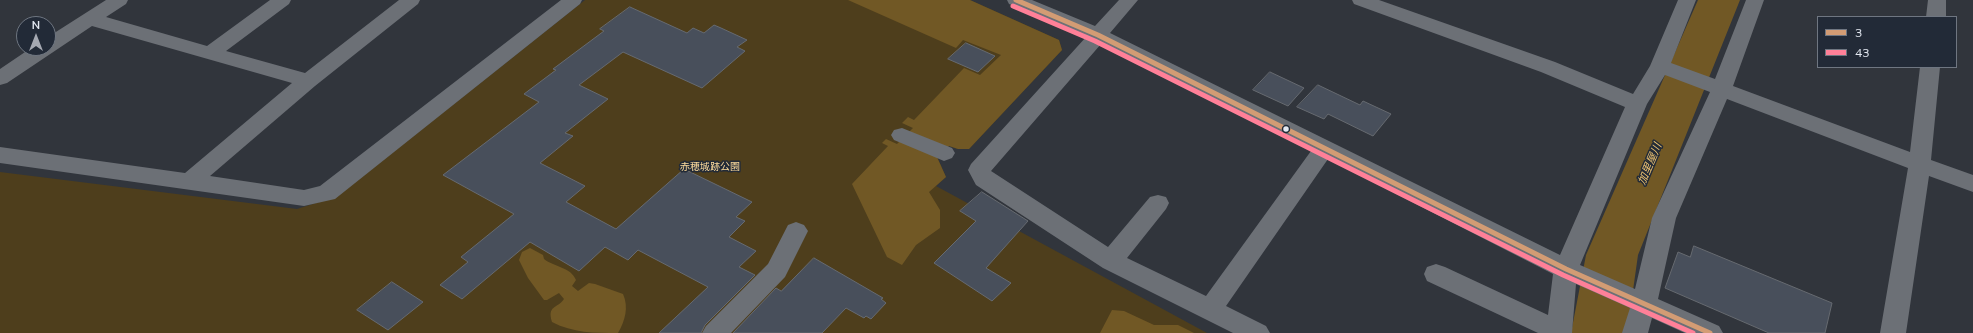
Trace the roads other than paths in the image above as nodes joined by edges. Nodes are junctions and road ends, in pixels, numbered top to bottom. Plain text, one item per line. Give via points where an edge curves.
1 (119, 0) edge
2 (282, 0) edge
3 (411, 0) edge
4 (574, 0) edge
5 (1016, 0) edge
6 (1129, 0) edge
7 (1361, 0) edge
8 (1687, 0) edge
9 (1755, 0) edge
10 (1937, 0) edge
11 (1936, 16) edge
12 (90, 18) junction
13 (1098, 35) junction
14 (56, 41) edge
15 (211, 53) junction
16 (32, 56) edge
17 (1660, 66) junction
18 (1930, 68) edge
19 (3, 73) edge
20 (308, 81) junction
21 (1721, 90) junction
22 (1638, 104) junction
23 (902, 135) dead end
24 (1324, 148) junction
25 (944, 153) dead end
26 (0, 155) edge
27 (1920, 164) junction
28 (190, 181) junction
29 (1973, 184) edge
30 (1158, 203) dead end
31 (796, 231) dead end
32 (1111, 261) junction
33 (1572, 272) junction
34 (1436, 274) dead end
35 (1637, 301) junction
36 (1210, 310) junction
37 (1558, 332) edge
38 (715, 333) edge
39 (1257, 333) edge
40 (1635, 333) edge
41 (1710, 333) edge
42 (1893, 333) edge

1 - 12 street
2 - 15 street
3 - 20 street
4 - 28 street via 327,193 304,198
5 - 13 street
6 - 13 street
7 - 22 street via 1548,66
8 - 17 street
9 - 21 street
10 - 11 street
12 - 14 street
12 - 15 street
13 - 24 street
13 - 32 street via 979,170 984,179
15 - 20 street
16 - 19 street
17 - 21 street
17 - 22 street
18 - 27 street
20 - 28 street
21 - 27 street
21 - 35 street via 1664,218
22 - 33 street
23 - 25 street
24 - 33 street
24 - 36 street
26 - 28 street
27 - 29 street
27 - 42 street
30 - 32 street
31 - 38 street via 777,270
32 - 36 street
33 - 35 street
33 - 37 street
34 - 37 street
35 - 40 street
35 - 41 street
36 - 39 street

